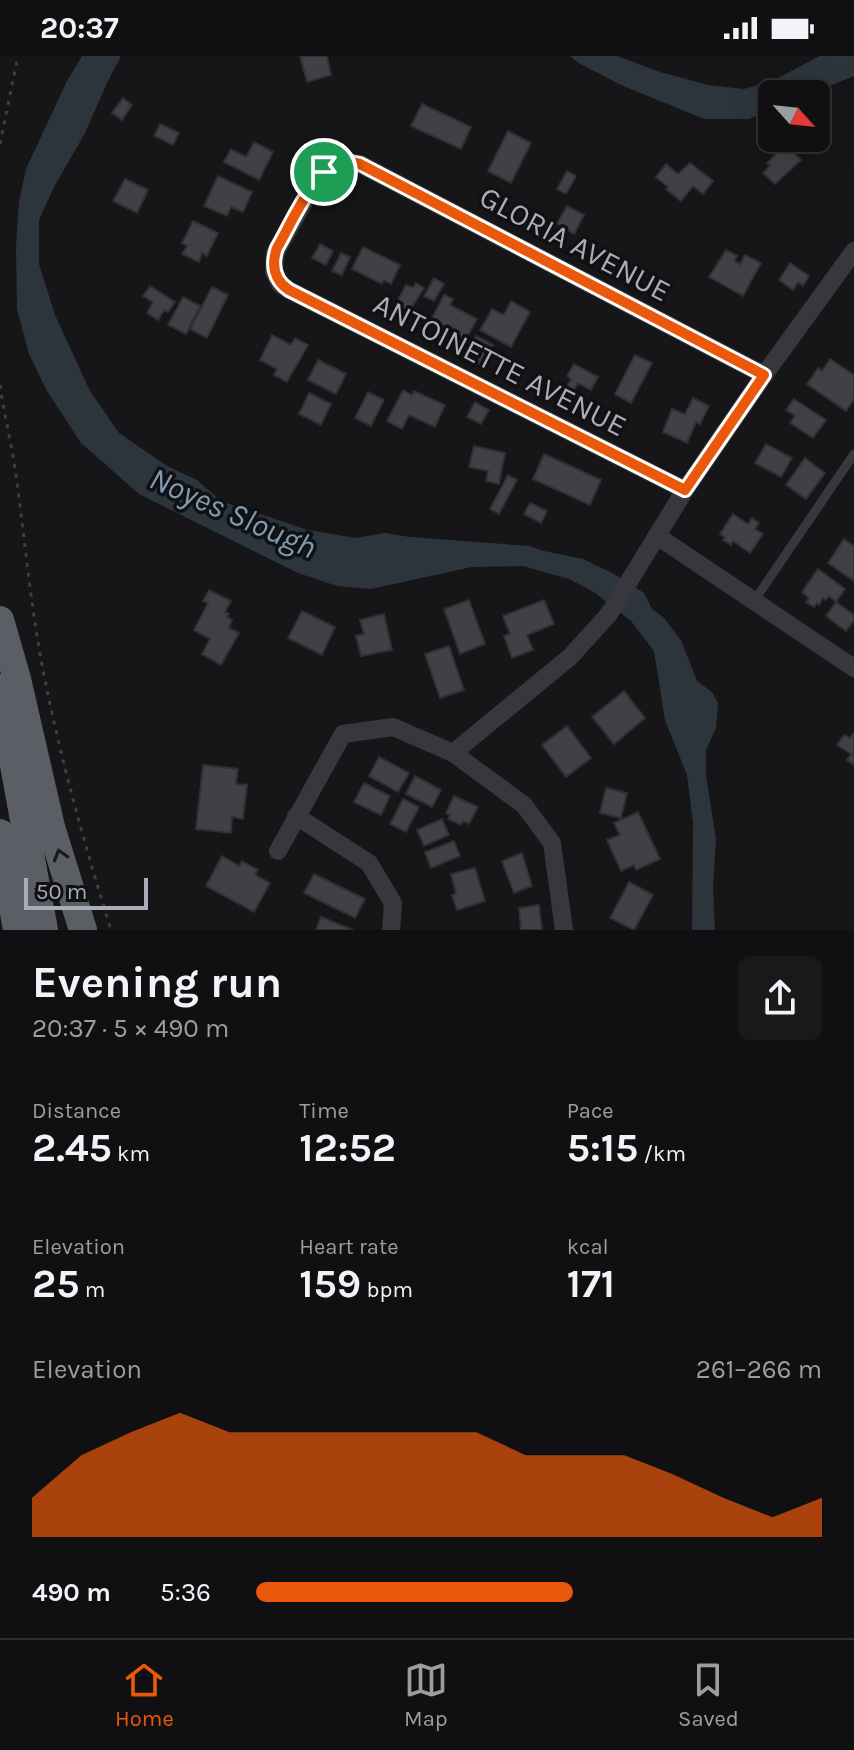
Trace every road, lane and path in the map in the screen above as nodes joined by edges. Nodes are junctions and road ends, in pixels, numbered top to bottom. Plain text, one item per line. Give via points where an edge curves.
1 (18, 56) edge
2 (0, 144) edge
3 (854, 251) edge
4 (289, 290) joint
5 (764, 375) junction
6 (0, 385) edge
7 (854, 454) edge
8 (685, 490) junction
9 (657, 536) junction
10 (754, 601) junction
11 (0, 620) edge
12 (851, 658) edge
13 (0, 688) edge
14 (453, 753) junction
15 (296, 816) junction
16 (0, 833) edge
17 (278, 851) dead end
18 (17, 930) edge
19 (44, 930) edge
20 (83, 930) edge
21 (111, 930) edge
22 (391, 930) edge
23 (564, 930) edge

1 - 2 path
3 - 5 street
4 - 5 street, GLORIA AVENUE via 274,272 275,253 316,181 345,161 360,164
4 - 8 street, ANTOINETTE AVENUE
5 - 8 street
6 - 21 path via 44,674
7 - 10 lane
8 - 9 street
9 - 10 street
9 - 14 street via 609,614 570,657
10 - 12 street
20 -> 11 highway via 51,827
13 - 19 highway
14 - 15 street via 393,727 343,734
14 - 23 street via 524,805 552,843
15 - 17 street
15 - 22 street via 369,863 393,903
16 - 18 highway

